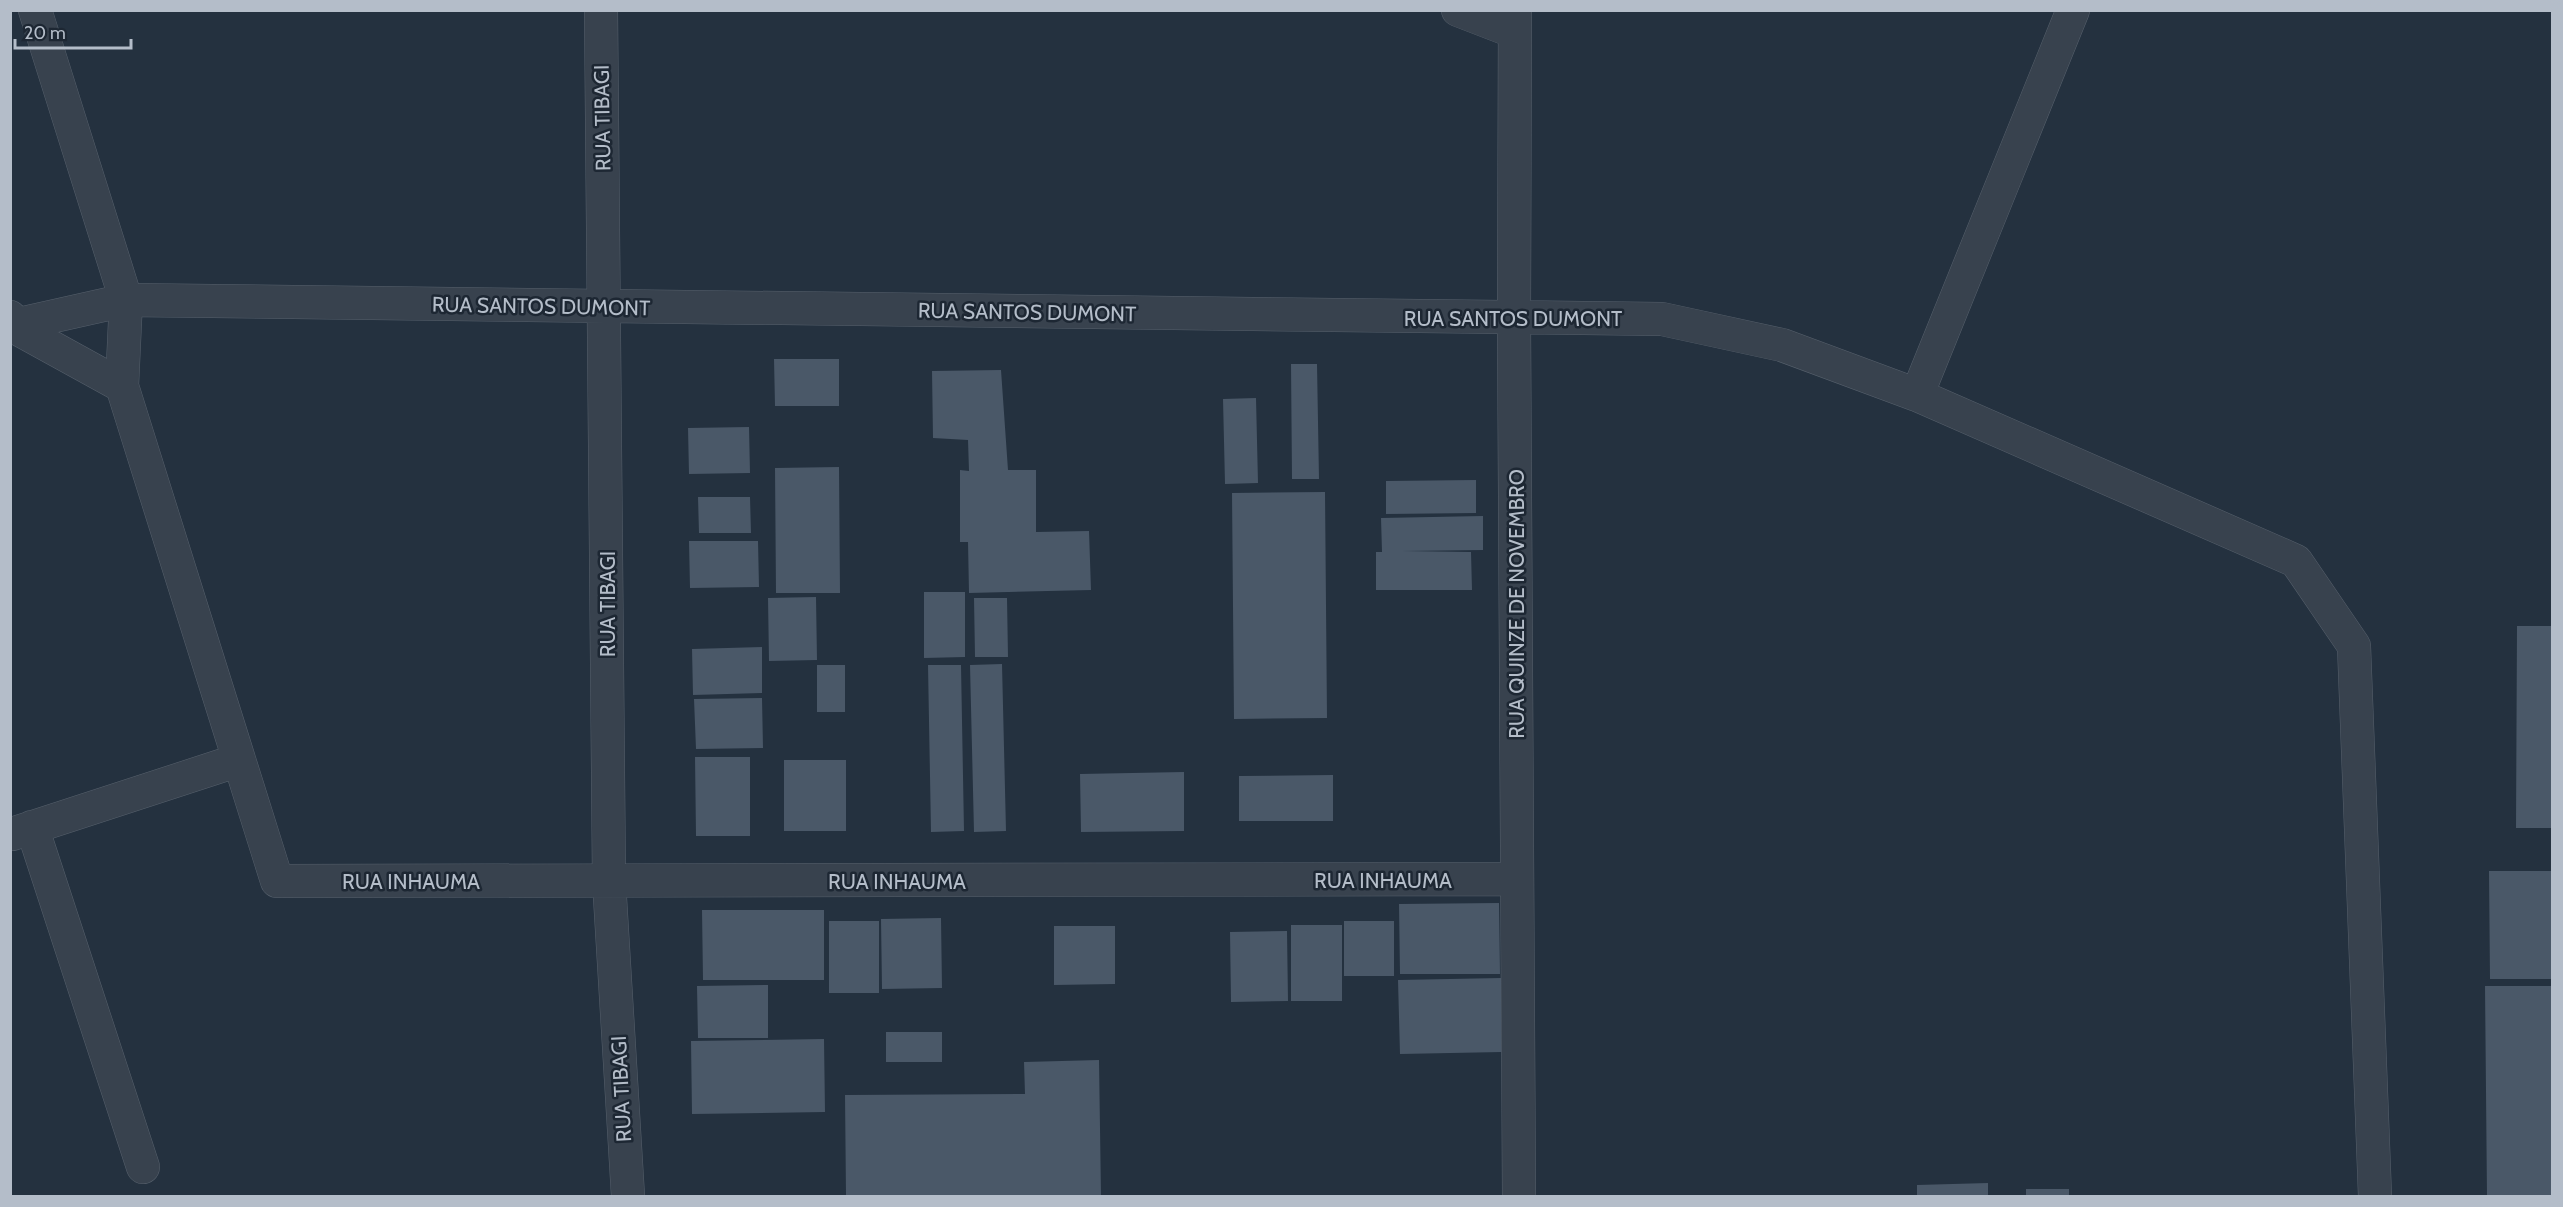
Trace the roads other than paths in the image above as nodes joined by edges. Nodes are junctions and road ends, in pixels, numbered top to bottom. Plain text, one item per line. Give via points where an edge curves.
1 (35, 10) edge
2 (601, 10) edge
3 (1458, 10) edge
4 (2073, 10) edge
5 (1515, 21) edge
6 (126, 300) junction
7 (604, 307) junction
8 (1514, 319) junction
9 (11, 323) edge
10 (122, 386) junction
11 (1917, 395) junction
12 (239, 760) junction
13 (21, 831) edge
14 (1517, 879) junction
15 (609, 881) junction
16 (143, 1167) dead end
17 (628, 1197) edge
18 (1519, 1197) edge
19 (2375, 1197) edge

1 - 6 street
2 - 7 street, RUA TIBAGI
3 - 5 street
4 - 11 street
5 - 8 street, RUA QUINZE DE NOVEMBRO
6 - 7 street, RUA SANTOS DUMONT
6 - 9 street, RUA SANTOS DUMONT
6 - 10 street
7 - 8 street, RUA SANTOS DUMONT
7 - 15 street, RUA TIBAGI
8 - 11 street, RUA SANTOS DUMONT via 1662,319 1782,345
8 - 14 street, RUA QUINZE DE NOVEMBRO
9 - 10 street
10 - 12 street
11 - 19 street, RUA SANTOS DUMONT via 2295,561 2354,646
12 - 13 street
12 - 15 street, RUA INHAUMA via 277,881
13 - 16 street
14 - 15 street, RUA INHAUMA
14 - 18 street, RUA QUINZE DE NOVEMBRO
15 - 17 street, RUA TIBAGI

